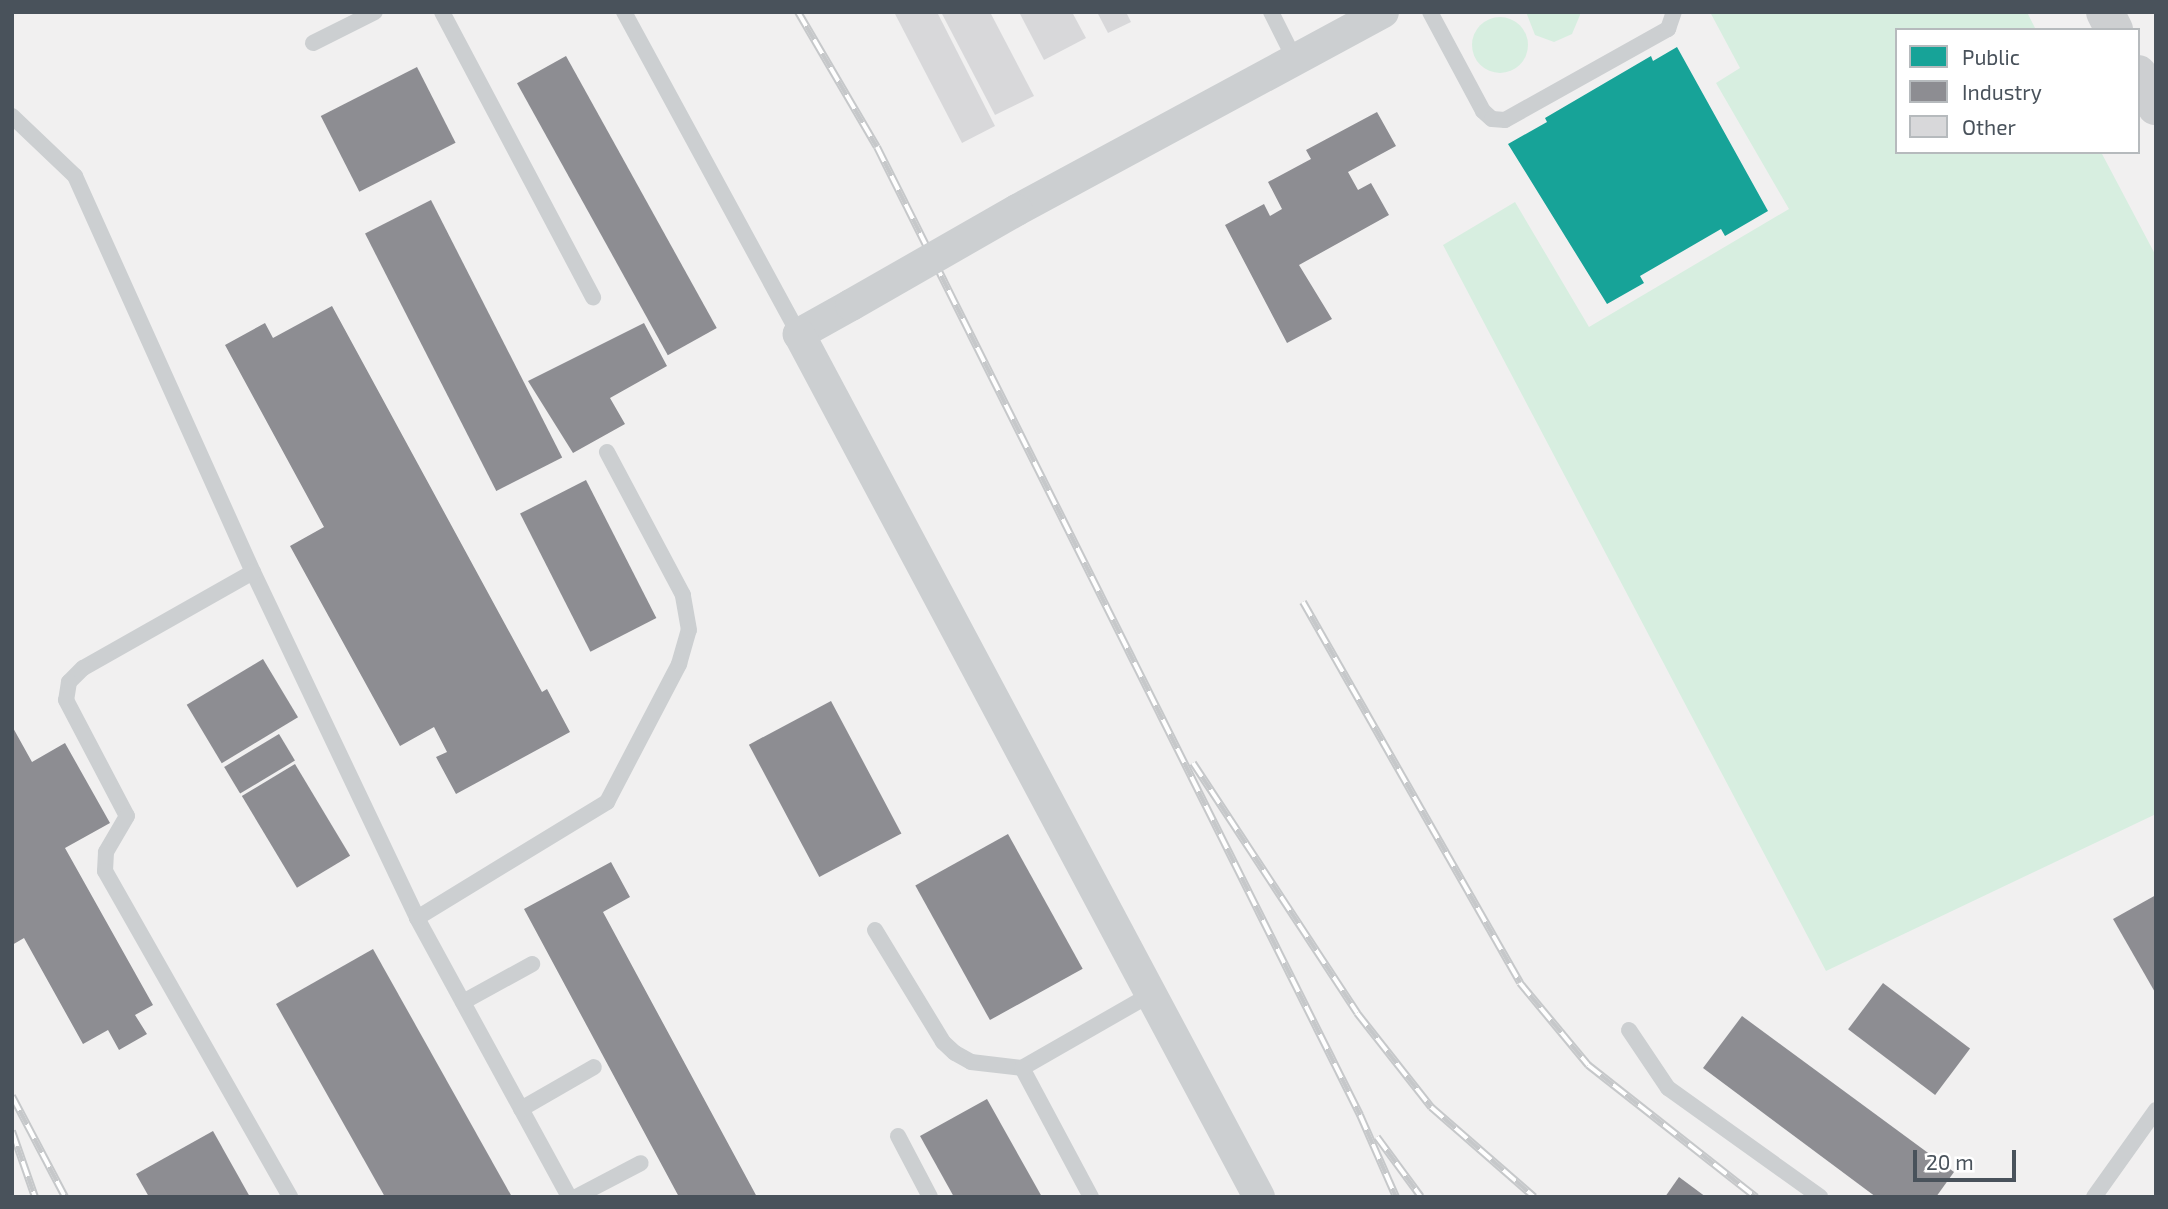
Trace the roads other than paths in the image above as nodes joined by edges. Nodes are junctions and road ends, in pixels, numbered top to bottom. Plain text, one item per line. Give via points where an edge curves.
1 (375, 12) edge
2 (442, 12) edge
3 (624, 12) edge
4 (1271, 12) edge
5 (1383, 12) edge
6 (1430, 12) edge
7 (1674, 12) edge
8 (2105, 12) edge
9 (2113, 28) edge
10 (313, 43) dead end
11 (1295, 60) junction
12 (2140, 78) edge
13 (2156, 106) edge
14 (12, 116) edge
15 (593, 297) dead end
16 (799, 334) junction
17 (607, 452) dead end
18 (253, 572) junction
19 (416, 918) junction
20 (875, 930) dead end
21 (532, 964) dead end
22 (1151, 994) junction
23 (463, 1002) junction
24 (1629, 1030) dead end
25 (594, 1067) dead end
26 (1023, 1068) junction
27 (521, 1109) junction
28 (2156, 1110) edge
29 (898, 1136) dead end
30 (641, 1163) dead end
31 (290, 1197) edge
32 (569, 1197) edge
33 (576, 1197) edge
34 (930, 1197) edge
35 (1091, 1197) edge
36 (1259, 1197) edge
37 (1820, 1197) edge
38 (2094, 1197) edge

1 - 10 lane
2 - 15 lane
3 - 16 lane
4 - 11 lane
5 - 11 street
6 - 7 lane via 1483,111 1492,119 1505,120 1668,29
8 - 9 main road
11 - 16 street, bridge
12 - 13 main road
14 - 18 lane via 75,176
16 - 22 street
17 - 19 lane via 682,595 689,630 679,664 607,802
18 - 19 lane
18 - 31 lane via 83,668 69,682 66,700 127,816 106,852 105,871
19 - 23 lane
20 - 26 lane via 943,1042 971,1062
21 - 23 lane
22 - 26 lane
22 - 36 street
23 - 27 lane
24 - 37 lane via 1668,1088
25 - 27 lane
26 - 35 lane
27 - 32 lane
28 - 38 lane
29 - 34 lane
30 - 33 lane

